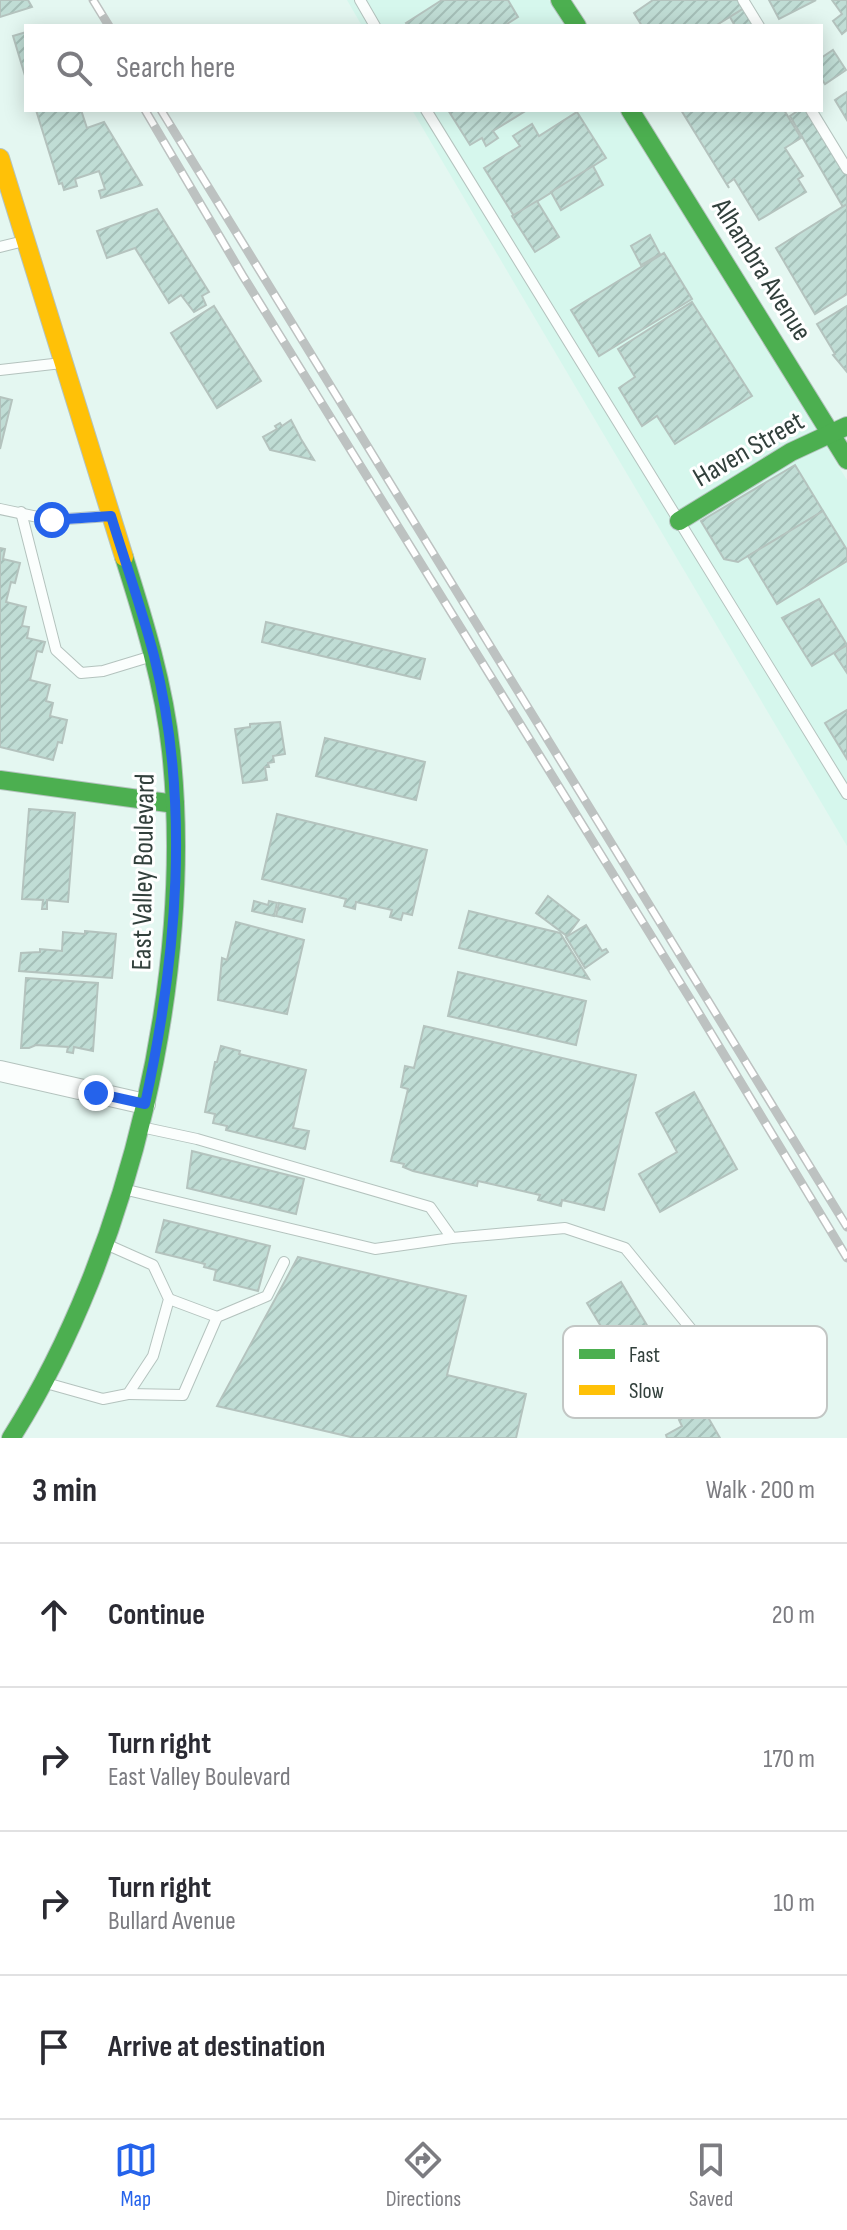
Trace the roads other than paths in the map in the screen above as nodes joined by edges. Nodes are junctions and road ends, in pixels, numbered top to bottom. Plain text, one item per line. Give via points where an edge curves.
1 (360, 0) edge
2 (561, 0) edge
3 (743, 0) edge
4 (374, 24) edge
5 (576, 24) edge
6 (758, 24) edge
7 (427, 112) edge
8 (631, 112) edge
9 (812, 112) edge
10 (0, 158) edge
11 (847, 169) edge
12 (26, 240) junction
13 (0, 247) edge
14 (64, 363) junction
15 (0, 370) edge
16 (839, 429) edge
17 (847, 460) edge
18 (0, 509) edge
19 (21, 512) junction
20 (111, 516) junction
21 (679, 521) junction
22 (154, 656) junction
23 (0, 780) edge
24 (847, 794) edge
25 (175, 804) junction
26 (0, 1071) edge
27 (145, 1104) junction
28 (139, 1126) junction
29 (122, 1188) junction
30 (452, 1238) junction
31 (103, 1242) junction
32 (284, 1262) dead end
33 (169, 1299) junction
34 (217, 1317) junction
35 (689, 1326) edge
36 (44, 1383) junction
37 (128, 1394) junction
38 (11, 1438) edge

1 - 4 lane
2 - 5 main road
3 - 6 lane
7 - 21 lane
8 - 16 main road, Alhambra Avenue
9 - 11 lane
10 - 12 main road, East Valley Boulevard
12 - 13 lane
12 - 14 main road, East Valley Boulevard
14 - 15 lane
14 - 20 main road, East Valley Boulevard
16 - 17 main road, Alhambra Avenue
16 - 21 main road, Haven Street
18 - 19 lane
19 - 20 lane via 52,520
19 - 22 lane via 56,650 81,673
20 - 22 main road, East Valley Boulevard
21 - 24 lane
22 - 25 main road, East Valley Boulevard via 172,751
23 - 25 main road
25 - 27 main road, East Valley Boulevard via 168,978
26 - 27 street
27 - 28 main road, East Valley Boulevard
28 - 29 main road, East Valley Boulevard
28 - 30 lane via 430,1207
29 - 30 lane via 375,1249
29 - 31 main road, East Valley Boulevard
30 - 35 lane via 565,1228 625,1248
31 - 33 lane via 153,1265
31 - 36 main road, East Valley Boulevard
32 - 34 lane via 267,1296
33 - 34 lane
33 - 37 lane via 153,1356
34 - 37 lane via 183,1395
36 - 37 lane via 103,1399
36 - 38 main road, East Valley Boulevard

